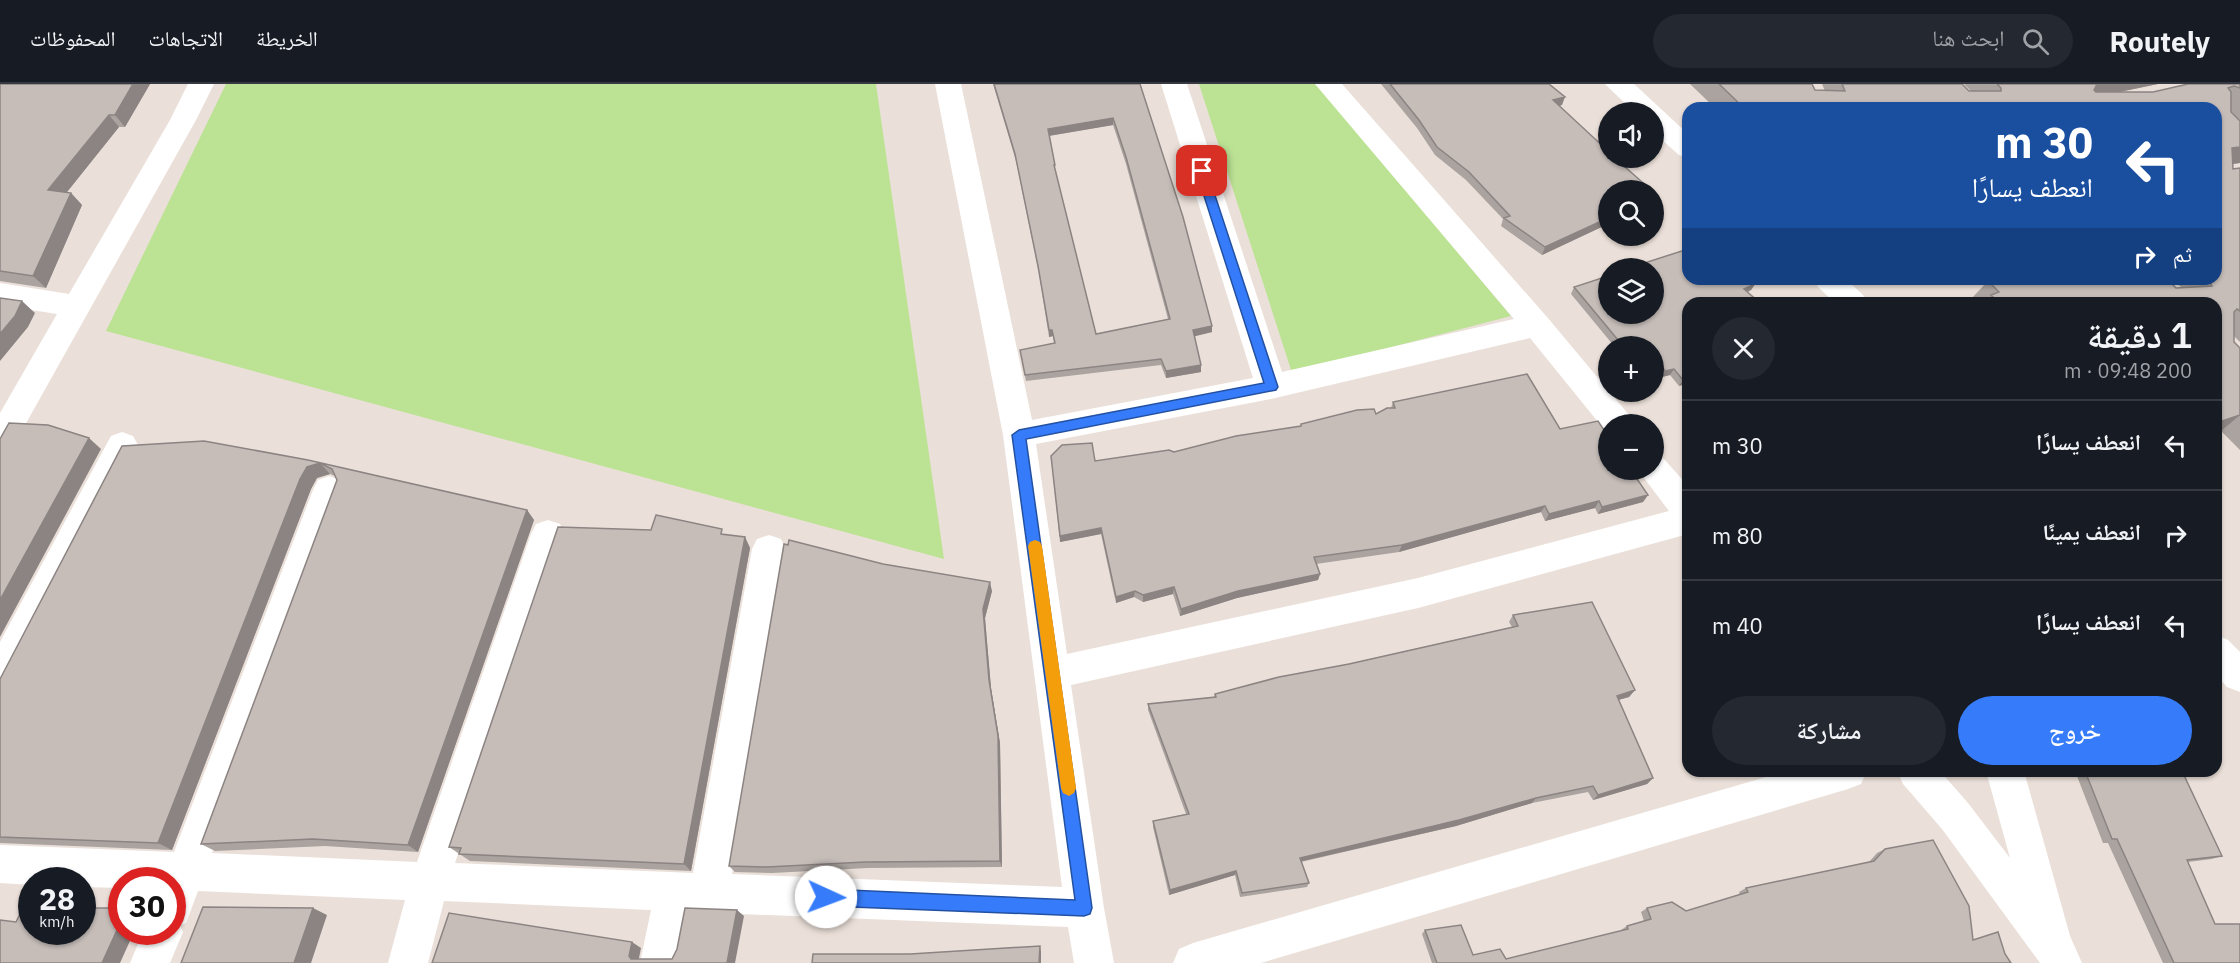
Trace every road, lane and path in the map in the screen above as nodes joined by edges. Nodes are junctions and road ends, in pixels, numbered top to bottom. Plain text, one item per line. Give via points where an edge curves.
1 (201, 84) edge
2 (948, 84) edge
3 (1174, 84) edge
4 (1328, 84) edge
5 (1618, 84) edge
6 (1638, 102) edge
7 (1664, 127) edge
8 (1682, 143) edge
9 (1834, 285) edge
10 (0, 294) edge
11 (1847, 297) edge
12 (75, 306) junction
13 (1538, 325) junction
14 (1271, 387) junction
15 (1610, 414) edge
16 (1019, 435) junction
17 (0, 441) edge
18 (122, 446) edge
19 (1663, 480) edge
20 (329, 490) dead end
21 (1682, 503) edge
22 (1682, 522) edge
23 (548, 534) dead end
24 (769, 549) dead end
25 (2222, 657) edge
26 (1054, 673) junction
27 (2240, 676) edge
28 (0, 677) edge
29 (1828, 777) edge
30 (1921, 777) edge
31 (2007, 777) edge
32 (0, 864) edge
33 (188, 871) junction
34 (186, 876) edge
35 (430, 881) junction
36 (691, 892) junction
37 (1084, 908) junction
38 (158, 945) edge
39 (2059, 957) edge
40 (150, 963) edge
41 (408, 963) edge
42 (660, 963) edge
43 (1094, 963) edge
44 (1193, 963) edge

1 - 12 street
2 - 16 street
3 - 14 street
4 - 13 street
5 - 6 street
7 - 8 street
9 - 11 street
10 - 12 street
12 - 17 street
13 - 14 street
13 - 15 street
14 - 16 street
16 - 26 street
18 - 28 street
19 - 21 street
20 - 33 street
22 - 26 street via 1418,593
23 - 35 street
24 - 36 street
25 - 27 street
26 - 37 street
29 - 44 street
30 - 39 street via 1955,816
31 - 39 street
32 - 33 street
33 - 34 street
33 - 35 street
35 - 36 street
35 - 41 street
36 - 37 street
36 - 42 street
37 - 43 street
38 - 40 street

